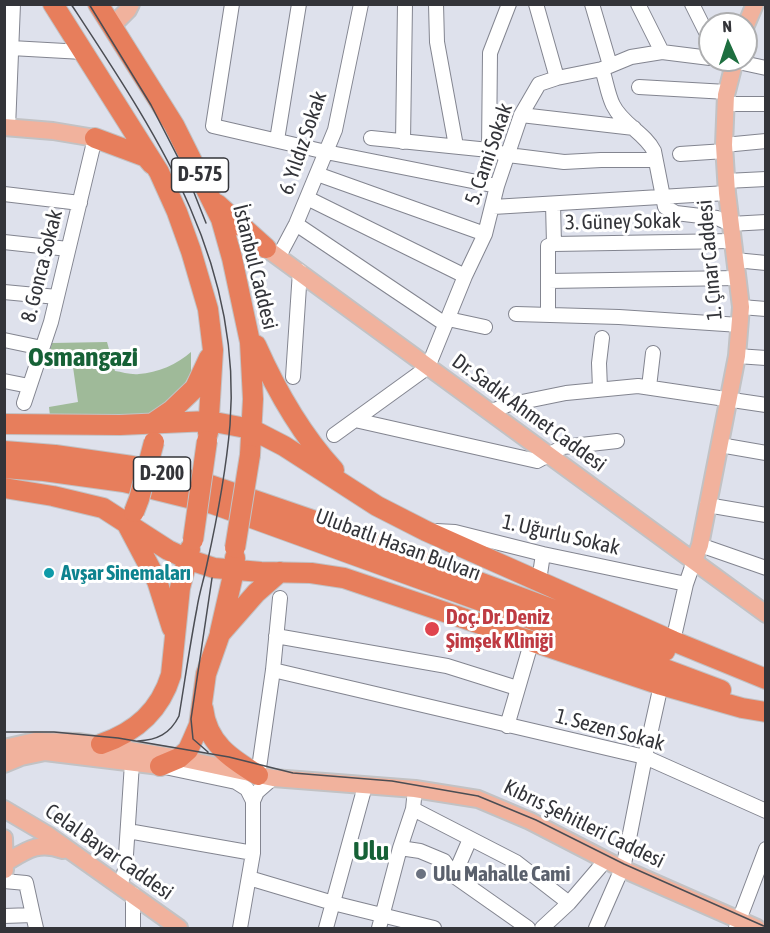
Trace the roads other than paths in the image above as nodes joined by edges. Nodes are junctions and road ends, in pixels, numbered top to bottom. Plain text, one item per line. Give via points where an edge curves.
1 (13, 4) edge
2 (53, 4) edge
3 (98, 4) edge
4 (130, 4) edge
5 (232, 4) edge
6 (299, 4) edge
7 (361, 4) edge
8 (405, 4) edge
9 (436, 4) edge
10 (509, 4) edge
11 (536, 4) edge
12 (592, 4) edge
13 (638, 4) edge
14 (113, 26) junction
15 (11, 48) junction
16 (83, 52) junction
17 (663, 52) junction
18 (698, 56) edge
19 (606, 67) junction
20 (732, 72) edge
21 (557, 78) junction
22 (639, 87) dead end
23 (726, 98) junction
24 (765, 104) edge
25 (521, 116) junction
26 (129, 124) junction
27 (6, 127) edge
28 (634, 128) junction
29 (95, 138) junction
30 (371, 138) dead end
31 (278, 140) junction
32 (765, 141) edge
33 (403, 142) junction
34 (456, 146) junction
35 (725, 148) junction
36 (489, 150) junction
37 (326, 152) junction
38 (680, 154) dead end
39 (508, 155) junction
40 (655, 160) junction
41 (159, 172) junction
42 (317, 174) junction
43 (765, 179) edge
44 (497, 186) junction
45 (726, 187) junction
46 (4, 194) edge
47 (662, 197) junction
48 (307, 198) junction
49 (214, 202) junction
50 (80, 203) junction
51 (553, 204) junction
52 (493, 207) junction
53 (765, 222) edge
54 (296, 224) junction
55 (730, 224) junction
56 (485, 234) junction
57 (4, 242) edge
58 (732, 242) junction
59 (554, 244) junction
60 (68, 249) junction
61 (273, 252) junction
62 (232, 258) junction
63 (735, 260) junction
64 (765, 262) edge
65 (300, 272) junction
66 (465, 276) junction
67 (737, 278) junction
68 (548, 281) junction
69 (4, 292) edge
70 (57, 297) junction
71 (741, 307) junction
72 (765, 309) edge
73 (516, 314) dead end
74 (548, 315) junction
75 (446, 322) junction
76 (247, 324) junction
77 (740, 325) junction
78 (485, 327) dead end
79 (602, 338) dead end
80 (4, 340) edge
81 (42, 348) junction
82 (213, 350) junction
83 (653, 353) dead end
84 (737, 356) junction
85 (765, 358) edge
86 (252, 365) junction
87 (428, 368) junction
88 (293, 377) dead end
89 (4, 381) edge
90 (29, 386) junction
91 (649, 387) junction
92 (600, 389) junction
93 (729, 399) junction
94 (24, 403) dead end
95 (765, 405) edge
96 (490, 412) junction
97 (355, 420) junction
98 (209, 421) junction
99 (4, 424) edge
100 (251, 429) junction
101 (153, 432) junction
102 (334, 435) dead end
103 (617, 441) dead end
104 (720, 445) junction
105 (4, 451) edge
106 (765, 453) edge
107 (542, 458) junction
108 (317, 466) junction
109 (4, 468) edge
110 (4, 488) edge
111 (354, 492) junction
112 (707, 505) junction
113 (765, 515) edge
114 (130, 516) junction
115 (426, 531) junction
116 (190, 550) junction
117 (697, 553) junction
118 (543, 554) junction
119 (765, 568) edge
120 (234, 571) junction
121 (280, 572) junction
122 (539, 581) junction
123 (686, 584) junction
124 (280, 598) dead end
125 (765, 614) edge
126 (220, 634) junction
127 (276, 636) junction
128 (175, 640) junction
129 (532, 640) junction
130 (673, 641) junction
131 (273, 670) junction
132 (765, 679) edge
133 (661, 685) junction
134 (517, 688) junction
135 (765, 689) edge
136 (203, 702) junction
137 (765, 707) edge
138 (765, 712) edge
139 (507, 726) junction
140 (101, 744) junction
141 (4, 748) edge
142 (645, 757) junction
143 (179, 758) junction
144 (132, 763) junction
145 (4, 764) edge
146 (160, 766) junction
147 (265, 776) junction
148 (365, 786) junction
149 (414, 789) junction
150 (253, 801) junction
151 (412, 809) junction
152 (9, 811) edge
153 (765, 811) edge
154 (128, 831) junction
155 (4, 838) edge
156 (470, 839) junction
157 (400, 848) junction
158 (765, 849) edge
159 (253, 853) junction
160 (75, 855) junction
161 (605, 861) junction
162 (5, 867) edge
163 (623, 869) junction
164 (454, 876) junction
165 (249, 878) junction
166 (4, 881) edge
167 (127, 890) junction
168 (333, 903) junction
169 (568, 903) junction
170 (4, 916) edge
171 (34, 922) edge
172 (381, 922) edge
173 (738, 925) edge
174 (133, 928) edge
175 (179, 928) edge
176 (240, 928) edge
177 (326, 928) edge
178 (434, 928) edge
179 (528, 928) edge
180 (543, 928) edge
181 (596, 928) edge
182 (757, 928) edge

1 - 15 street
2 - 16 highway, D-575
3 - 14 highway, İstanbul Caddesi / D-575
4 - 14 main road
5 - 31 street via 213,126
6 - 31 street
7 - 37 street, 6. Yıldız Sokak via 335,130
8 - 33 street
9 - 34 street via 437,42
10 - 36 street via 490,53
11 - 21 street
12 - 19 street
13 - 17 street
14 - 49 highway, İstanbul Caddesi / D-575 via 174,124
15 - 16 street
15 - 27 street
16 - 26 highway, D-575
17 - 18 street, 5. Cami Sokak
17 - 19 street, 5. Cami Sokak via 631,57
19 - 21 street, 5. Cami Sokak
19 - 28 street via 613,106
20 - 23 main road, 1. Çınar Caddesi
21 - 25 street, 5. Cami Sokak via 539,84
22 - 23 street
23 - 24 street
23 - 35 main road, 1. Çınar Caddesi
25 - 28 street
25 - 39 street, 5. Cami Sokak
26 - 29 highway via 127,137
26 - 41 highway, D-575
27 - 29 main road
28 - 40 street via 650,143
29 - 41 highway via 146,157
29 - 50 street, 8. Gonca Sokak
30 - 33 street
31 - 37 street
32 - 35 street
33 - 34 street
34 - 36 street
35 - 38 street
35 - 45 main road, 1. Çınar Caddesi
36 - 39 street
37 - 42 street, 6. Yıldız Sokak
37 - 44 street
39 - 40 street via 564,162
39 - 44 street, 5. Cami Sokak
40 - 47 street
41 - 82 highway, D-575 via 194,260 208,309
42 - 48 street, 6. Yıldız Sokak
42 - 56 street
43 - 45 street
44 - 52 street, 5. Cami Sokak
45 - 47 street
45 - 55 main road, 1. Çınar Caddesi
46 - 50 street
47 - 51 street
47 - 55 street via 665,207 676,213 717,218
48 - 54 street, 6. Yıldız Sokak
48 - 66 street
49 - 61 highway
49 - 62 highway, İstanbul Caddesi / D-575
50 - 60 street, 8. Gonca Sokak
51 - 52 street
51 - 59 street
52 - 56 street, 5. Cami Sokak
53 - 55 street
54 - 61 street, 6. Yıldız Sokak
54 - 75 street
55 - 58 main road, 1. Çınar Caddesi
56 - 66 street, 5. Cami Sokak
57 - 60 street
58 - 59 street, 3. Güney Sokak
58 - 63 main road, 1. Çınar Caddesi
59 - 68 street, 3. Güney Sokak via 548,246
60 - 70 street, 8. Gonca Sokak
61 - 62 highway via 241,238 234,245
61 - 65 main road, Dr. Sadık Ahmet Caddesi
62 - 76 highway, İstanbul Caddesi / D-575
63 - 64 street
63 - 67 main road, 1. Çınar Caddesi
65 - 87 main road, Dr. Sadık Ahmet Caddesi
65 - 88 street
66 - 75 street, 5. Cami Sokak
67 - 68 street
67 - 71 main road, 1. Çınar Caddesi
68 - 74 street, 3. Güney Sokak
69 - 70 street
70 - 81 street, 8. Gonca Sokak
71 - 72 street
71 - 77 main road, 1. Çınar Caddesi
73 - 74 street
74 - 77 street
75 - 78 street
75 - 87 street, 5. Cami Sokak
76 - 86 highway, İstanbul Caddesi / D-575
76 - 111 highway via 286,404 318,452
77 - 84 main road, 1. Çınar Caddesi
79 - 92 street
80 - 81 street
81 - 90 street, 8. Gonca Sokak
82 - 98 highway
82 - 101 highway via 195,388
83 - 91 street
84 - 85 street
84 - 93 main road, 1. Çınar Caddesi
86 - 100 highway, İstanbul Caddesi
86 - 108 highway via 264,395
87 - 96 main road, Dr. Sadık Ahmet Caddesi
87 - 97 street
89 - 90 street
90 - 94 street, 8. Gonca Sokak
91 - 92 street
91 - 93 street
92 - 96 street via 507,405
93 - 95 street
93 - 104 main road, 1. Çınar Caddesi
96 - 107 main road, Dr. Sadık Ahmet Caddesi
97 - 102 street
97 - 107 street
98 - 100 highway
98 - 101 highway
98 - 116 highway, bridge
99 - 101 highway
100 - 108 highway
100 - 120 highway, İstanbul Caddesi, bridge
101 - 114 highway, bridge via 139,500
103 - 107 street via 563,447
104 - 106 street
104 - 112 main road, 1. Çınar Caddesi
105 - 135 highway, Ulubatlı Hasan Bulvarı / D-200 via 132,466 210,485
107 - 117 main road, Dr. Sadık Ahmet Caddesi
108 - 111 highway
109 - 137 highway, Ulubatlı Hasan Bulvarı / D-200 via 124,482 213,504
110 - 114 highway via 54,496
111 - 115 highway
112 - 113 street
112 - 117 main road, 1. Çınar Caddesi
114 - 116 highway via 168,550
114 - 128 highway via 157,581
115 - 118 street, 1. Uğurlu Sokak via 455,532
115 - 122 highway
116 - 120 highway via 214,568
116 - 128 highway via 180,588
117 - 119 street
117 - 123 street
117 - 125 main road, Dr. Sadık Ahmet Caddesi
118 - 122 street
118 - 123 street, 1. Uğurlu Sokak
120 - 121 highway
120 - 126 highway, İstanbul Caddesi
121 - 126 highway
121 - 129 highway via 344,578
122 - 130 highway
123 - 130 street
124 - 127 street
126 - 136 highway, İstanbul Caddesi via 206,674
127 - 131 street
127 - 134 street via 447,666
128 - 140 highway via 171,675 157,707 129,732
129 - 133 highway
129 - 134 street
130 - 132 highway
131 - 139 street, 1. Sezen Sokak
131 - 147 street
133 - 138 highway
133 - 142 street
134 - 139 street
136 - 143 highway via 193,739
136 - 147 highway via 204,718 220,748
139 - 142 street, 1. Sezen Sokak
140 - 141 main road, Kıbrıs Şehitleri Caddesi via 35,741
140 - 143 main road, Kıbrıs Şehitleri Caddesi
142 - 153 street, 1. Sezen Sokak
142 - 163 street
143 - 146 highway
143 - 147 main road, Kıbrıs Şehitleri Caddesi
144 - 145 main road via 45,752
144 - 146 main road
144 - 154 street
146 - 150 street via 236,782 247,789
147 - 148 main road, Kıbrıs Şehitleri Caddesi
147 - 150 street
148 - 149 main road, Kıbrıs Şehitleri Caddesi
148 - 168 street
149 - 151 street
149 - 161 main road, Kıbrıs Şehitleri Caddesi via 478,799 530,821
150 - 159 street
151 - 156 street
151 - 157 street
152 - 160 main road, Celal Bayar Caddesi
154 - 159 street
154 - 167 street
155 - 162 main road
156 - 164 street
156 - 169 street via 516,862
157 - 164 street via 444,861
157 - 172 street
158 - 173 street
159 - 165 street
160 - 162 main road via 54,847 33,846
160 - 167 main road, Celal Bayar Caddesi
161 - 163 main road, Kıbrıs Şehitleri Caddesi
161 - 169 street
163 - 173 main road, Kıbrıs Şehitleri Caddesi
163 - 181 street
164 - 179 street
165 - 168 street
165 - 176 street
166 - 171 street via 26,883
167 - 174 street
167 - 175 main road, Celal Bayar Caddesi
168 - 172 street
168 - 177 street
169 - 180 street
170 - 171 street
172 - 178 street
173 - 182 main road, Kıbrıs Şehitleri Caddesi

